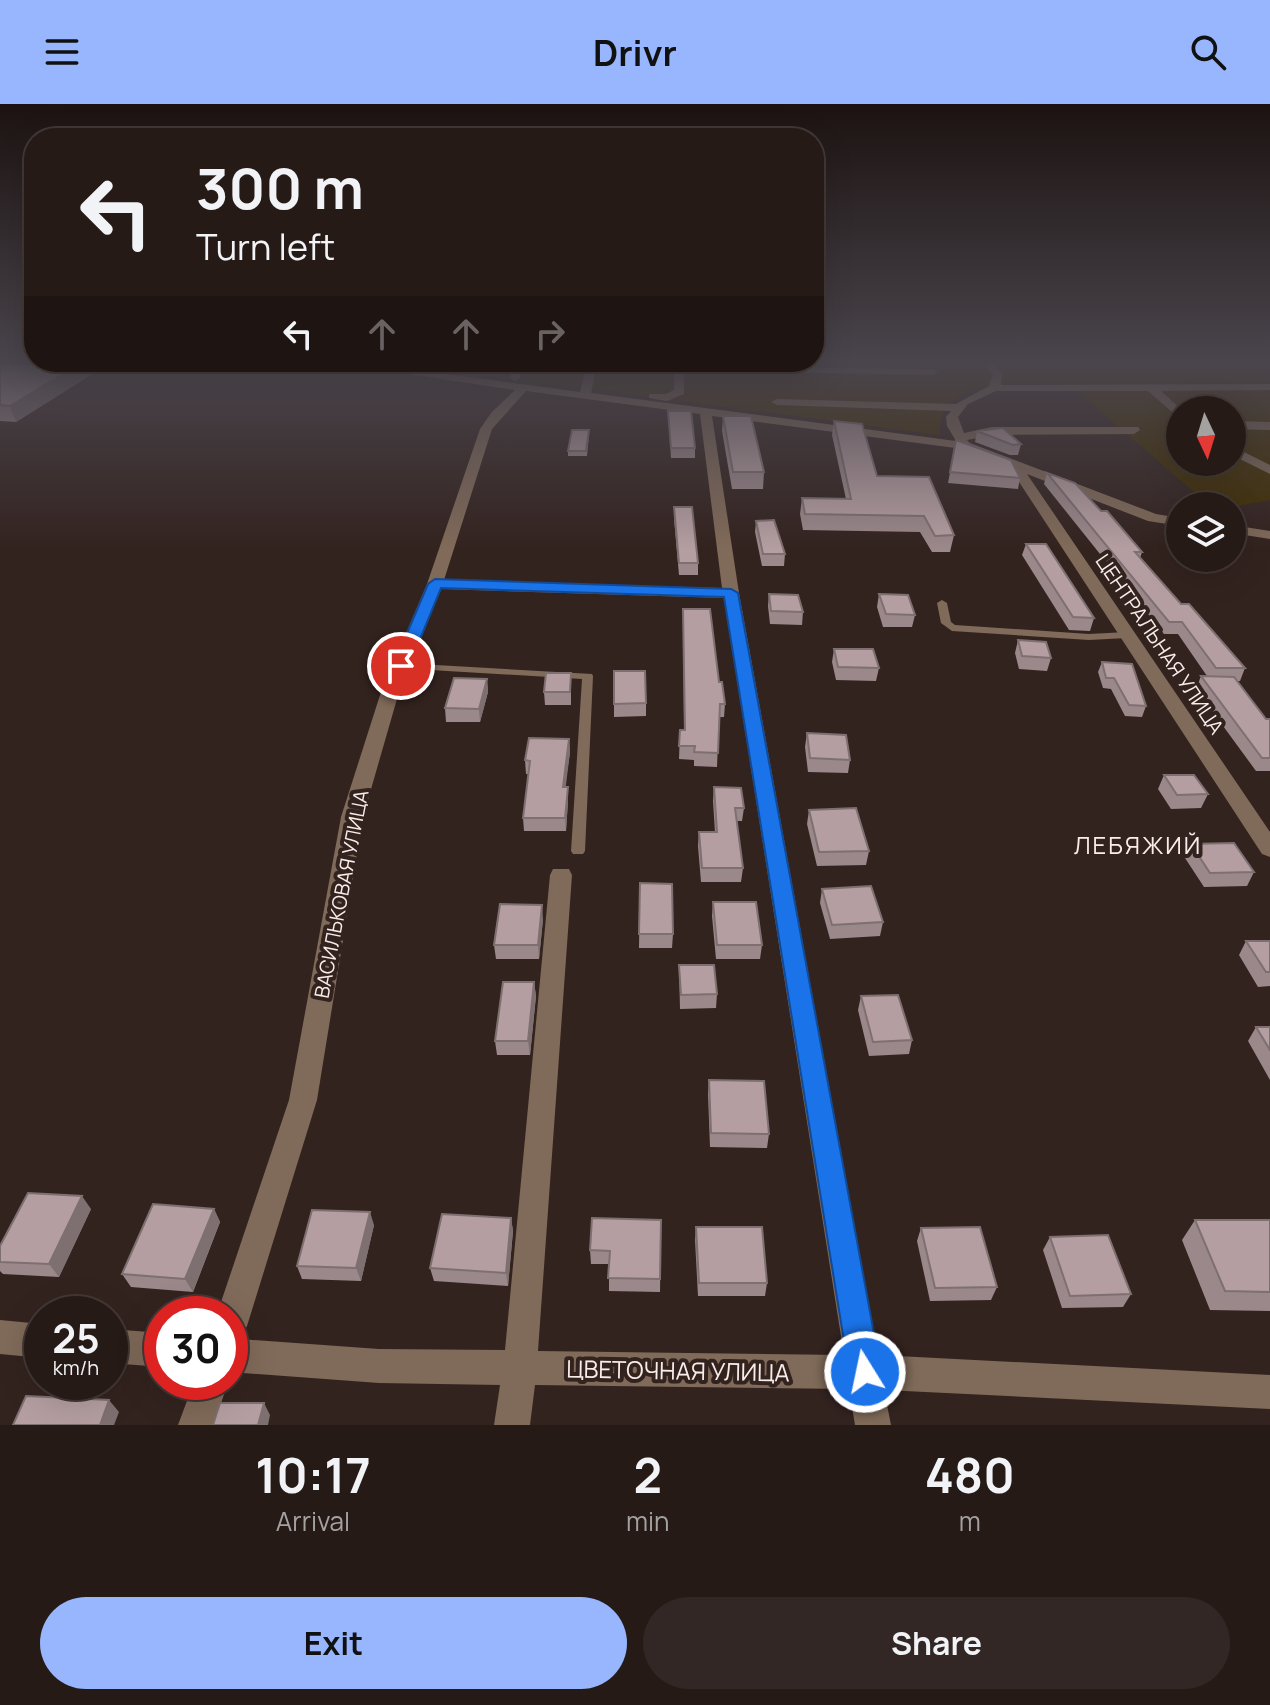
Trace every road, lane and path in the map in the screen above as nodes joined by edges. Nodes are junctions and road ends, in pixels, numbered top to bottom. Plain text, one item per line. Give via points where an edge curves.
1 (488, 426) edge
2 (708, 426) edge
3 (807, 426) edge
4 (953, 426) edge
5 (1134, 430) dead end
6 (962, 442) junction
7 (1246, 457) edge
8 (1013, 463) junction
9 (1270, 470) edge
10 (1166, 520) edge
11 (1246, 531) edge
12 (1270, 535) edge
13 (435, 584) junction
14 (731, 593) junction
15 (942, 603) dead end
16 (1127, 635) junction
17 (401, 666) junction
18 (1270, 849) edge
19 (578, 851) dead end
20 (561, 875) dead end
21 (240, 1296) edge
22 (0, 1337) edge
23 (24, 1339) edge
24 (248, 1356) edge
25 (520, 1369) junction
26 (865, 1372) junction
27 (1270, 1392) edge
28 (205, 1400) edge
29 (196, 1425) edge
30 (512, 1425) edge
31 (873, 1425) edge

1 - 13 street, ВАСИЛЬКОВАЯ УЛИЦА
2 - 14 street
3 - 6 street
4 - 6 street
5 - 6 street via 992,431
6 - 8 street
7 - 9 street
8 - 10 street
8 - 16 street, ЦЕНТРАЛЬНАЯ УЛИЦА
11 - 12 street
13 - 14 street
13 - 17 street, ВАСИЛЬКОВАЯ УЛИЦА
14 - 26 street
15 - 16 lane via 952,628
16 - 18 street, ЦЕНТРАЛЬНАЯ УЛИЦА
17 - 19 lane via 588,676
17 - 21 street, ВАСИЛЬКОВАЯ УЛИЦА via 352,817 303,1100
20 - 25 street
22 - 23 street
24 - 25 street, ЦВЕТОЧНАЯ УЛИЦА
25 - 26 street, ЦВЕТОЧНАЯ УЛИЦА
25 - 30 street
26 - 27 street, ЦВЕТОЧНАЯ УЛИЦА
26 - 31 street
28 - 29 street

